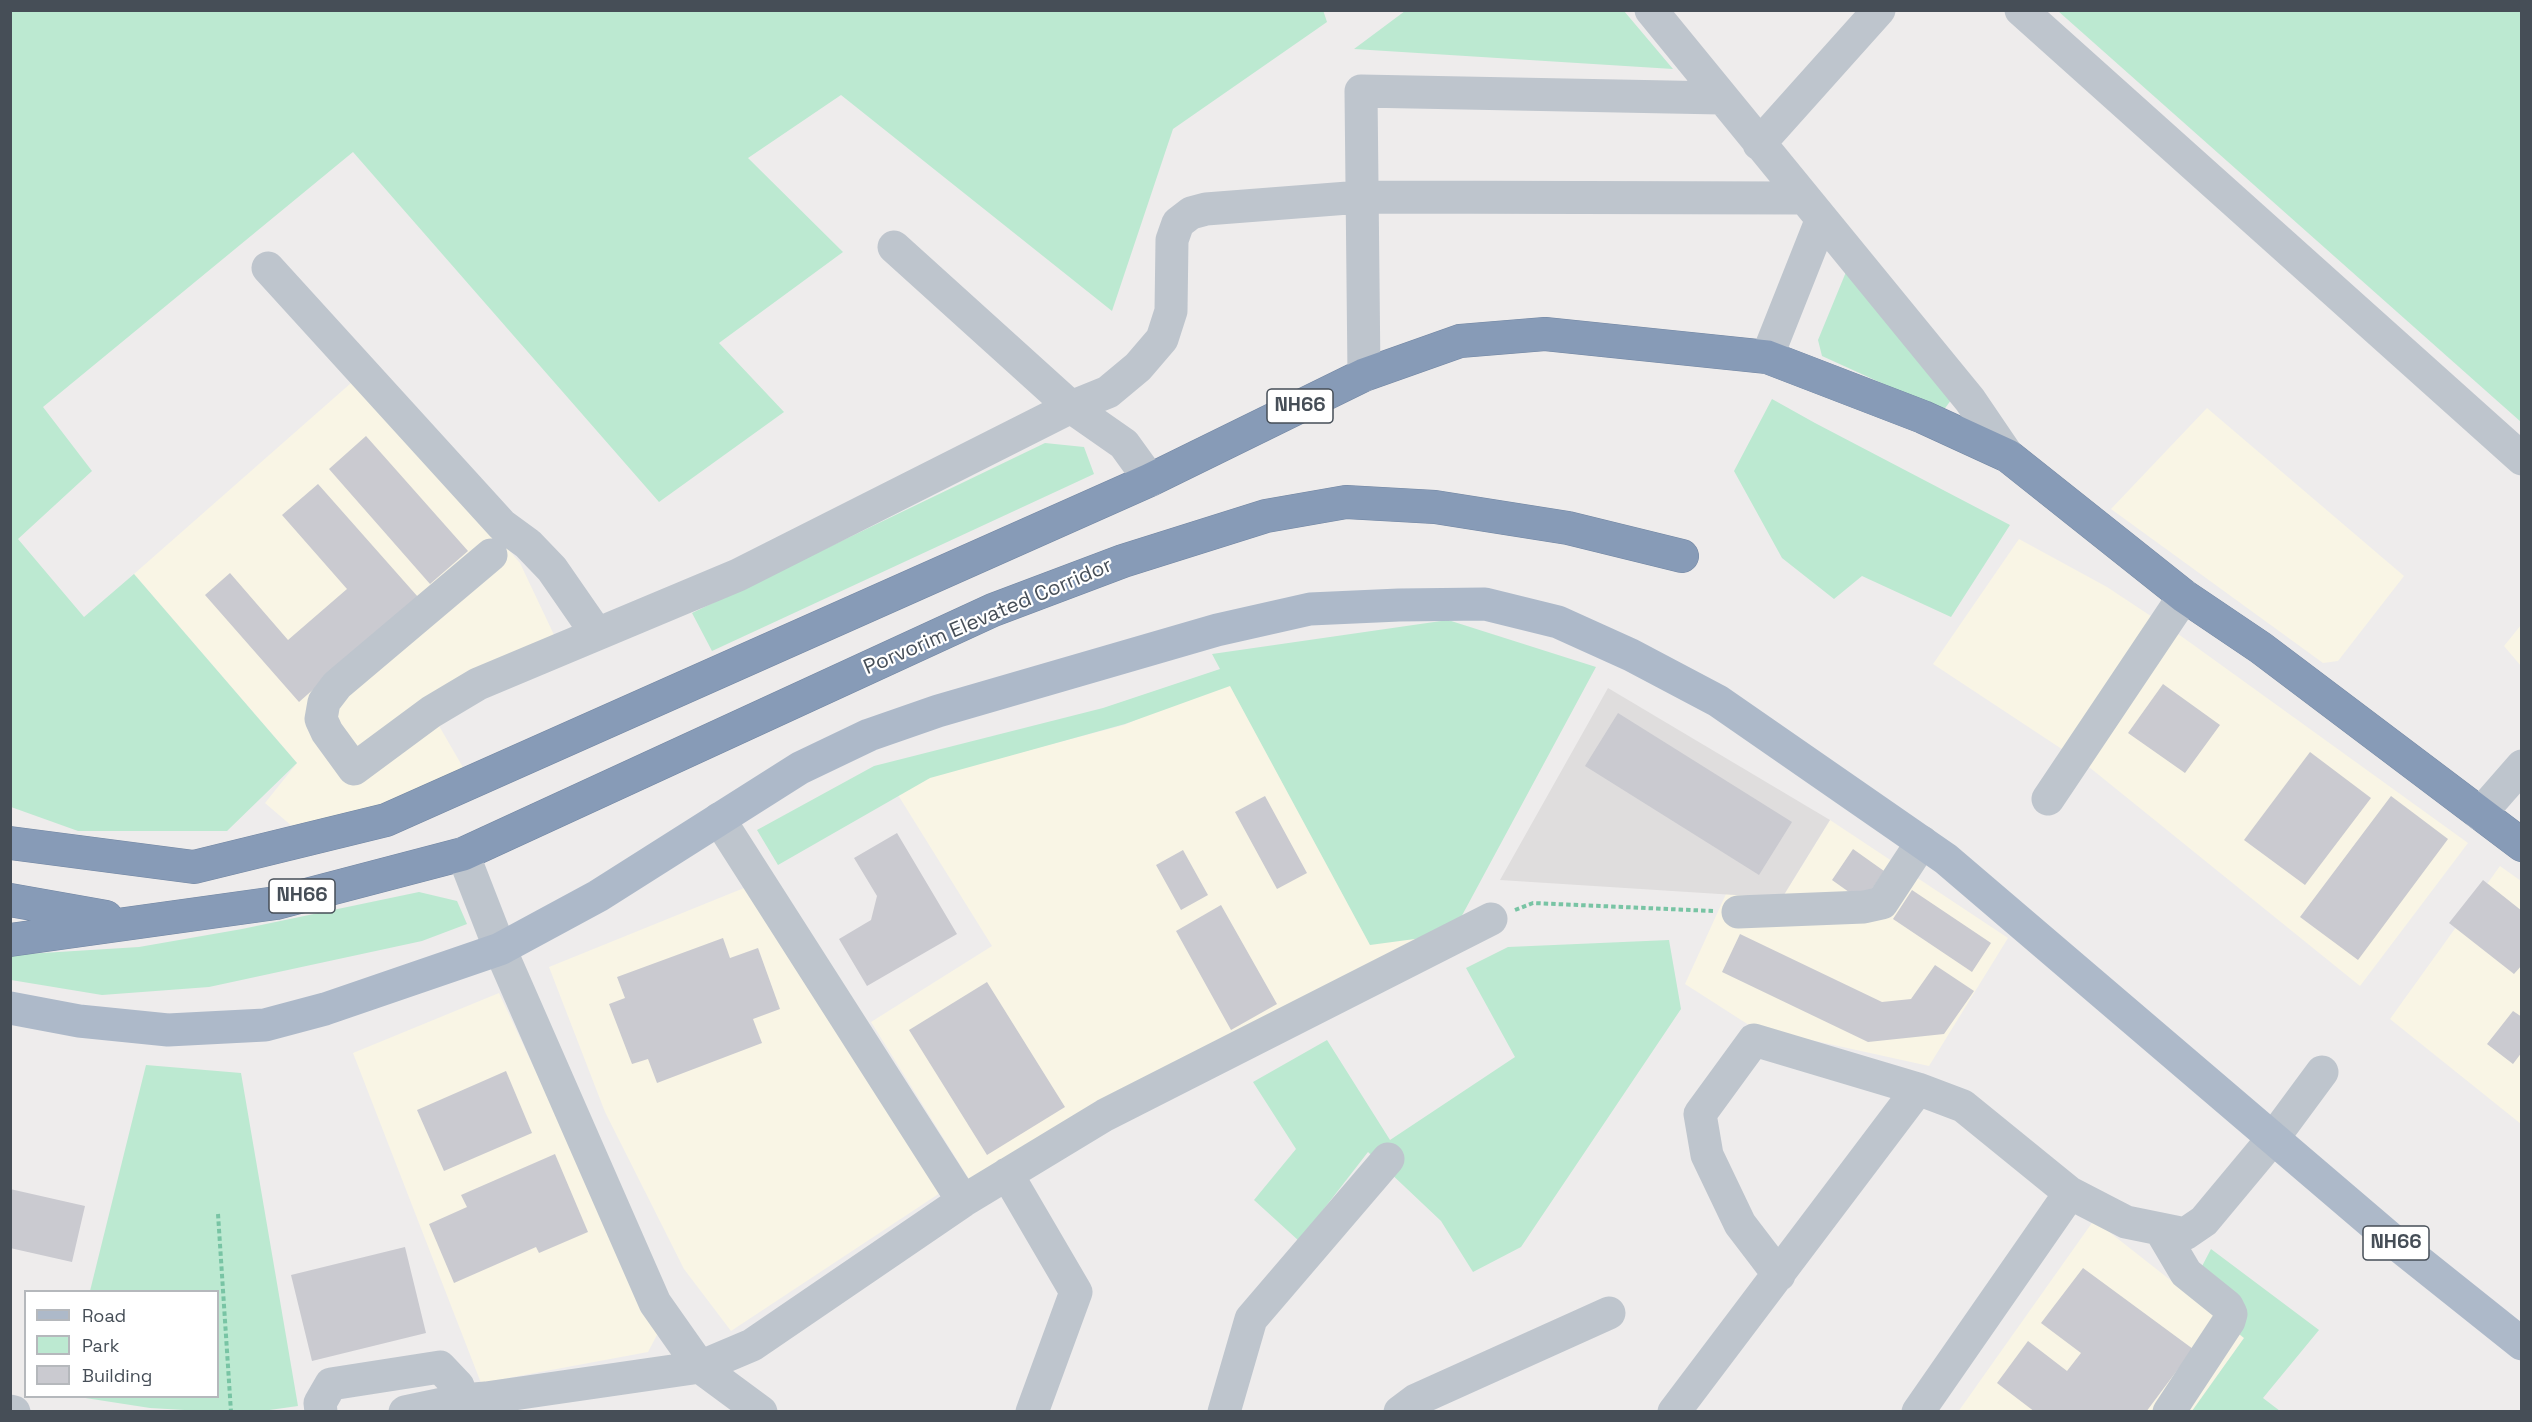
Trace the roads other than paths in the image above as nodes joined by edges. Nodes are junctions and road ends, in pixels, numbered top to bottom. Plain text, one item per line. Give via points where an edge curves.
1 (1651, 10) edge
2 (1879, 10) edge
3 (2020, 10) edge
4 (1721, 98) junction
5 (1759, 144) junction
6 (1361, 197) junction
7 (1811, 210) junction
8 (894, 247) dead end
9 (268, 268) dead end
10 (1767, 357) junction
11 (1364, 375) junction
12 (1071, 407) junction
13 (2008, 456) junction
14 (2522, 459) edge
15 (1150, 480) junction
16 (491, 555) dead end
17 (1682, 556) dead end
18 (2184, 596) junction
19 (597, 634) junction
20 (2522, 766) edge
21 (2048, 799) dead end
22 (2480, 814) junction
23 (718, 819) junction
24 (1922, 842) junction
25 (10, 843) edge
26 (2522, 845) edge
27 (463, 854) junction
28 (14, 902) edge
29 (1738, 912) road end
30 (1491, 919) road end
31 (138, 922) junction
32 (10, 940) edge
33 (500, 949) junction
34 (10, 1008) edge
35 (2322, 1072) dead end
36 (1918, 1089) junction
37 (2274, 1137) junction
38 (1388, 1159) dead end
39 (1007, 1174) junction
40 (2070, 1193) junction
41 (963, 1201) junction
42 (2160, 1229) junction
43 (1779, 1275) junction
44 (1609, 1313) dead end
45 (2522, 1344) edge
46 (700, 1366) junction
47 (477, 1403) edge
48 (321, 1412) edge
49 (405, 1412) edge
50 (761, 1412) edge
51 (1032, 1412) edge
52 (1224, 1412) edge
53 (1400, 1412) edge
54 (1674, 1412) edge
55 (1918, 1412) edge
56 (2169, 1412) edge

1 - 4 street
2 - 5 street
3 - 14 street
4 - 5 street
4 - 6 street via 1361,91
5 - 7 street
6 - 7 street
6 - 11 street
6 - 12 street via 1191,213 1178,223 1172,240 1171,311 1162,339 1138,367 1108,392
7 - 10 street
7 - 13 street via 1970,400
8 - 12 street
9 - 19 street via 502,525 552,569
10 - 11 highway, NH66 via 1545,334 1460,341
10 - 13 highway, NH66 via 1923,417
11 - 15 highway, NH66
12 - 15 street via 1125,444
12 - 19 street via 738,575
13 - 18 highway, NH66
15 - 25 highway, NH66 via 386,820 194,867
16 - 19 street via 337,685 324,702 321,718 327,732 354,769 431,712 478,684
17 - 27 highway, Porvorim Elevated Corridor via 1568,528 1435,507 1346,502 1266,516 1123,561 993,610
18 - 21 street
18 - 22 highway, NH66 via 2261,648
20 - 22 street
22 - 26 highway, NH66
23 - 24 main road, NH66 via 800,768 869,735 938,711 1217,630 1310,609 1485,604 1558,622 1718,701
23 - 33 main road, NH66 via 598,896
23 - 41 street
24 - 29 street via 1882,903
24 - 37 main road, NH66
27 - 31 highway, NH66 via 276,903
27 - 33 street
28 - 31 highway, NH66
30 - 39 street via 1105,1115
31 - 32 highway
33 - 34 main road via 325,1009 265,1025 168,1030 79,1021
33 - 46 street via 655,1303
35 - 37 street
36 - 40 street via 1963,1106
36 - 43 street
36 - 43 street via 1754,1040 1700,1114 1707,1155 1736,1214
37 - 42 street via 2204,1221 2185,1234
37 - 45 main road, NH66 via 2398,1245
38 - 52 street via 1251,1318
39 - 41 street
39 - 51 street via 1076,1292
40 - 42 street via 2126,1222
40 - 55 street
41 - 46 street via 752,1345
42 - 56 street via 2186,1273 2227,1306 2231,1314
43 - 54 street
44 - 53 street via 1416,1400
46 - 47 street
46 - 50 street
47 - 48 street via 440,1367 331,1384 320,1403
47 - 49 street

